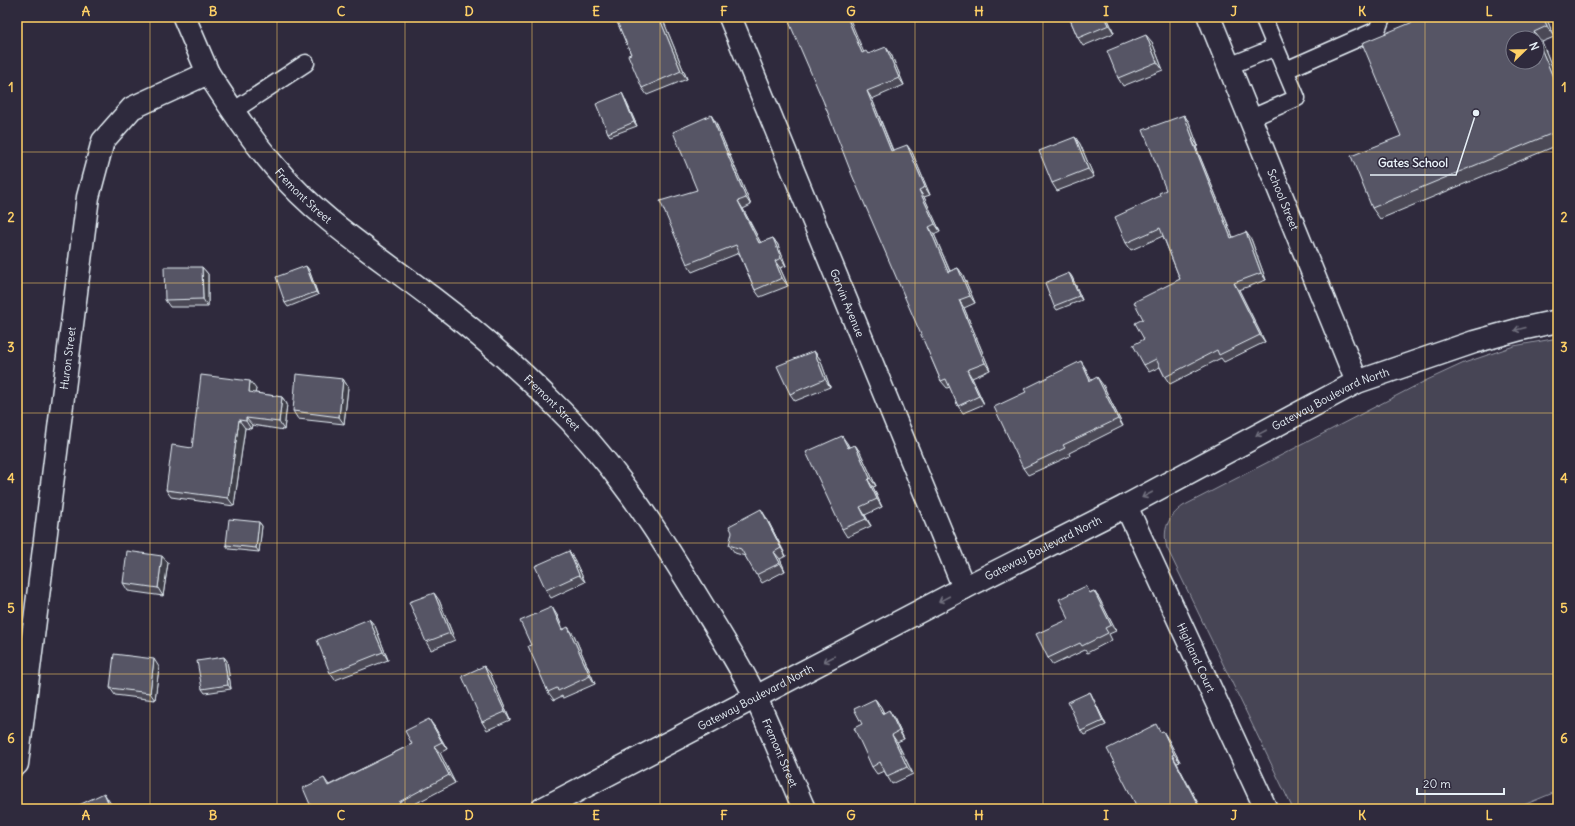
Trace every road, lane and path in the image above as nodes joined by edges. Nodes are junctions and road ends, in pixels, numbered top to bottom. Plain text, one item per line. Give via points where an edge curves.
1 (184, 17) edge
2 (730, 17) edge
3 (1209, 17) edge
4 (1263, 17) edge
5 (1380, 17) edge
6 (1276, 47) junction
7 (306, 63) dead end
8 (1229, 66) junction
9 (1286, 70) junction
10 (208, 73) junction
11 (233, 111) junction
12 (1251, 118) junction
13 (1558, 321) edge
14 (1357, 382) junction
15 (1126, 506) junction
16 (964, 588) junction
17 (755, 698) junction
18 (17, 764) edge
19 (542, 809) edge
20 (804, 809) edge
21 (1266, 809) edge

1 - 10 street
2 - 16 street, Garvin Avenue
3 - 8 street, School Street
4 - 6 lane
5 - 9 lane via 1382,20 1377,30
6 - 8 lane
6 - 9 lane
7 - 11 lane
8 - 12 street, School Street
9 - 12 lane via 1297,98
10 - 11 street, Fremont Street
10 - 18 street, Huron Street via 132,108 103,141 88,197
11 - 17 street, Fremont Street via 275,168 316,208 502,354 552,401 589,441 619,476 650,519 736,661
12 - 14 street, School Street
13 -> 14 street, Gateway Boulevard North via 1474,342
14 -> 15 street, Gateway Boulevard North
15 - 16 street, Gateway Boulevard North
15 - 21 street, Highland Court
16 -> 17 street, Gateway Boulevard North
17 - 19 street, Gateway Boulevard North
17 - 20 street, Fremont Street

